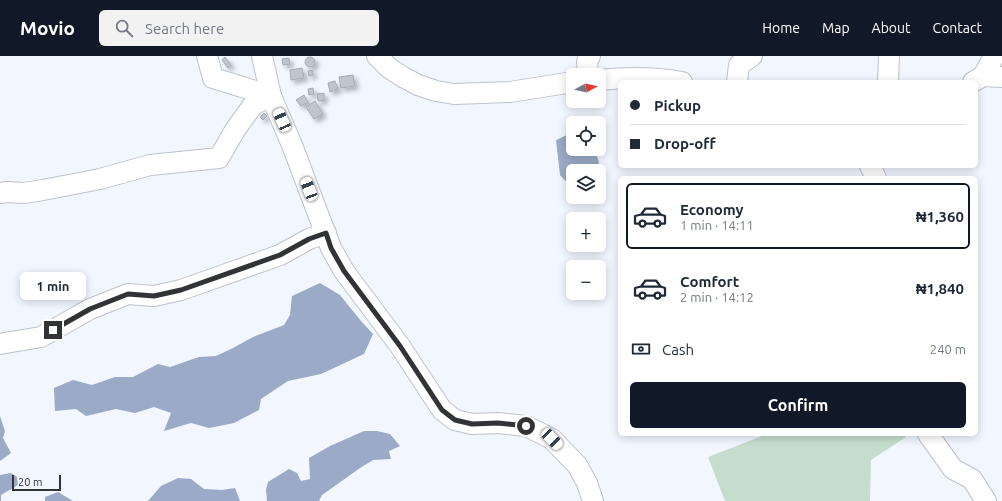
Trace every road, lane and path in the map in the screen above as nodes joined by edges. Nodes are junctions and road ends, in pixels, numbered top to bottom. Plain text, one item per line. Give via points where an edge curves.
1 (207, 56) edge
2 (262, 56) edge
3 (377, 56) edge
4 (590, 56) edge
5 (752, 56) edge
6 (889, 56) edge
7 (994, 56) edge
8 (588, 68) edge
9 (986, 78) edge
10 (606, 79) edge
11 (670, 80) edge
12 (737, 80) edge
13 (888, 80) edge
14 (566, 83) edge
15 (271, 96) junction
16 (0, 193) edge
17 (326, 233) junction
18 (0, 344) edge
19 (929, 436) edge
20 (593, 501) edge
21 (986, 501) edge

1 - 15 street via 213,78
2 - 15 street
3 - 14 street via 403,77 436,92 510,92
4 - 8 street
5 - 12 street via 739,65
6 - 13 street
7 - 9 street
10 - 11 street via 628,77
15 - 16 street via 253,105 219,158 150,165 100,179 43,190
15 - 17 street
17 - 18 street via 280,255 181,290 154,296 128,294 90,309 41,337
17 - 20 street via 344,271 400,346 442,410 455,420 472,424 526,426 552,439 577,465
19 - 21 street via 953,469 972,479

